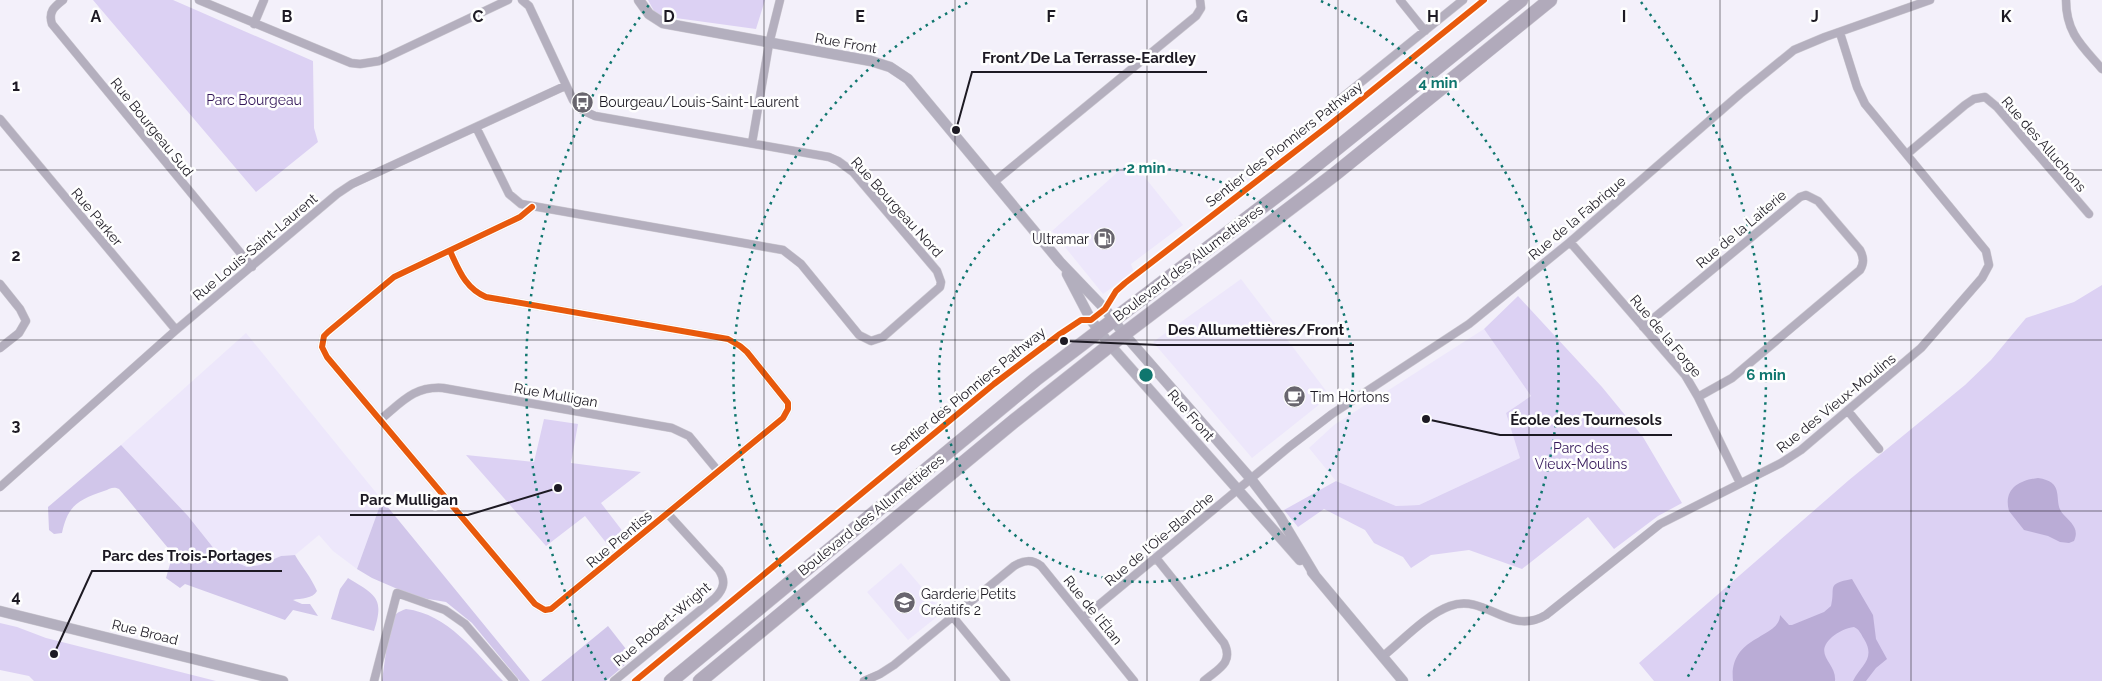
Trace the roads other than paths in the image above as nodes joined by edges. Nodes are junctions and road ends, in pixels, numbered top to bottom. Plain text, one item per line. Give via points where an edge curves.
1 (63, 0) edge
2 (199, 0) edge
3 (264, 0) edge
4 (508, 0) edge
5 (522, 0) edge
6 (639, 0) edge
7 (780, 0) edge
8 (1200, 0) edge
9 (1400, 0) edge
10 (1463, 0) edge
11 (1521, 0) edge
12 (1550, 0) edge
13 (1930, 0) edge
14 (2066, 0) edge
15 (254, 24) junction
16 (1425, 31) junction
17 (1840, 33) junction
18 (769, 44) junction
19 (2102, 69) edge
20 (565, 86) junction
21 (1339, 100) dead end
22 (0, 119) edge
23 (476, 127) junction
24 (752, 143) junction
25 (1907, 154) junction
26 (994, 182) junction
27 (532, 207) junction
28 (2089, 214) dead end
29 (1570, 242) junction
30 (450, 251) junction
31 (1060, 262) junction
32 (252, 267) junction
33 (0, 284) edge
34 (1114, 320) junction
35 (1643, 327) junction
36 (176, 330) junction
37 (1100, 331) junction
38 (1124, 334) junction
39 (1110, 344) junction
40 (0, 348) edge
41 (1698, 397) junction
42 (1848, 411) junction
43 (381, 419) junction
44 (1879, 449) dead end
45 (718, 471) junction
46 (1251, 479) junction
47 (1740, 483) junction
48 (0, 488) edge
49 (1239, 490) junction
50 (668, 514) junction
51 (1156, 558) junction
52 (1316, 577) junction
53 (0, 611) edge
54 (953, 617) junction
55 (1083, 618) junction
56 (1382, 657) junction
57 (882, 678) edge
58 (283, 681) edge
59 (374, 681) edge
60 (514, 681) edge
61 (614, 681) edge
62 (672, 681) edge
63 (700, 681) edge
64 (864, 681) edge
65 (1006, 681) edge
66 (1134, 681) edge
67 (1204, 681) edge
68 (1403, 681) edge

1 - 32 street, Rue Bourgeau Sud via 53,8 52,24
2 - 15 street
3 - 15 street
4 - 15 street via 378,61 360,64 342,60
5 - 20 street via 529,6
6 - 18 street, Rue Front via 649,14 663,23
7 - 18 street
8 - 26 street via 1201,8 1196,16
9 - 16 street
10 - 16 street
11 - 34 highway, Boulevard des Allumettières via 1300,178
12 - 38 highway, Boulevard des Allumettières via 1335,174
13 - 17 street, Rue de la Fabrique
14 - 19 street via 2066,16 2072,31
16 - 21 street
17 - 25 street, Rue des Vieux-Moulins via 1861,97
17 - 29 street, Rue de la Fabrique via 1794,50
18 - 24 street
18 - 26 street, Rue Front via 871,61 899,72 916,87
20 - 23 street, Rue Louis-Saint-Laurent
20 - 24 street, Rue Bourgeau Nord via 577,106 589,114
22 - 36 street, Rue Parker
23 - 27 street, Rue Bourgeau Nord via 509,194 521,204
23 - 32 street, Rue Louis-Saint-Laurent via 345,189
24 - 27 street, Rue Bourgeau Nord via 829,157 846,166 937,271 941,282 937,292 883,336 870,341 859,335 801,264 783,250
25 - 28 street, Rue des Alluchons via 1965,104 1985,97
25 - 42 street, Rue des Vieux-Moulins via 1986,252 1989,264 1982,278 1930,340
26 - 31 street, Rue Front
27 - 30 street, Rue Prentiss via 520,217
29 - 35 street, Rue de la Forge
29 - 46 street, Rue de la Fabrique via 1469,324 1332,414
30 - 43 street, Rue Prentiss via 394,277 328,332 322,342 328,356
30 - 45 street, Rue Prentiss via 465,281 486,296 720,337 740,346 785,398 788,409 783,418
31 - 34 street, Rue Front
31 - 37 street, Rue Front
32 - 36 street, Rue Louis-Saint-Laurent
33 - 40 street via 26,321 19,333
34 - 37 highway, Boulevard des Allumettières
34 - 38 street, Rue Front
35 - 41 street, Rue de la Forge via 1679,367
35 - 41 street, Rue de la Laiterie via 1800,196 1806,195 1818,201 1860,250 1863,264 1860,270 1732,378
36 - 48 street, Rue Louis-Saint-Laurent
37 - 39 street, Rue Front
37 - 62 highway, Boulevard des Allumettières via 1036,379
38 - 39 highway, Boulevard des Allumettières
38 - 46 street, Rue Front
39 - 49 street, Rue Front
39 - 63 highway, Boulevard des Allumettières
41 - 47 street, Rue de la Forge
42 - 44 street
42 - 47 street, Rue des Vieux-Moulins via 1791,458
43 - 45 street, Rue Mulligan via 417,390 443,388 672,428 689,436
43 - 50 street, Rue Prentiss via 535,604 545,610 558,606
45 - 50 street, Rue Prentiss
46 - 49 street, Rue de l'Oie-Blanche
46 - 52 street, Rue Front via 1280,517
47 - 56 street, Rue des Vieux-Moulins via 1660,524 1538,620 1523,622 1476,606 1451,605
49 - 51 street, Rue de l'Oie-Blanche
49 - 52 street, Rue Front
50 - 61 street, Rue Robert-Wright via 719,570 723,576 723,588
51 - 55 street, Rue de l'Oie-Blanche
51 - 67 street via 1228,651 1225,664
52 - 56 street, Rue Front
53 - 58 street, Rue Broad
54 - 55 street, Rue de l'Élan via 1014,566 1029,561 1041,566
54 - 57 street
54 - 65 street
55 - 66 street, Rue de l'Élan
56 - 68 street, Rue Front
57 - 64 street
59 - 60 street via 398,594 445,610 465,624

